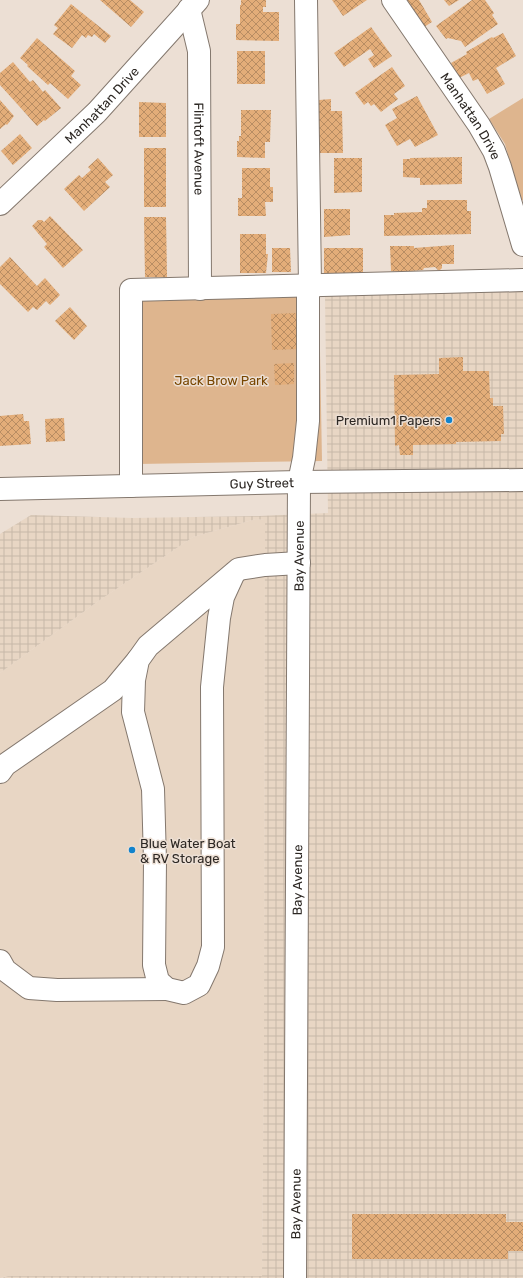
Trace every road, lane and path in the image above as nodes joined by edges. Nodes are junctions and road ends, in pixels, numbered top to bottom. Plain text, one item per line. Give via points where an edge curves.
1 (306, 0) edge
2 (393, 0) edge
3 (194, 5) edge
4 (0, 204) edge
5 (523, 245) edge
6 (523, 280) edge
7 (310, 286) junction
8 (200, 289) junction
9 (523, 480) edge
10 (299, 482) junction
11 (131, 486) junction
12 (0, 489) edge
13 (298, 563) junction
14 (234, 573) junction
15 (138, 660) junction
16 (0, 772) edge
17 (0, 960) edge
18 (167, 988) junction
19 (295, 1278) edge

1 - 7 street, Bay Avenue
2 - 5 street, Manhattan Drive via 494,151
3 - 4 street, Manhattan Drive via 97,112
3 - 8 street, Flintoft Avenue via 199,51
6 - 7 street
7 - 8 street
7 - 10 street, Bay Avenue via 308,421
8 - 11 street via 131,290
9 - 10 street, Guy Street
10 - 11 street, Guy Street
10 - 13 street, Bay Avenue
11 - 12 street, Guy Street
13 - 14 street via 265,564 238,569
13 - 19 street, Bay Avenue
14 - 15 street via 148,646
14 - 18 street via 223,597 218,618 212,686 212,946 200,986 184,993
15 - 16 street via 112,690 5,765
15 - 18 street via 134,680 133,712 152,789 155,861 154,965 158,981
17 - 18 street via 5,970 29,988

